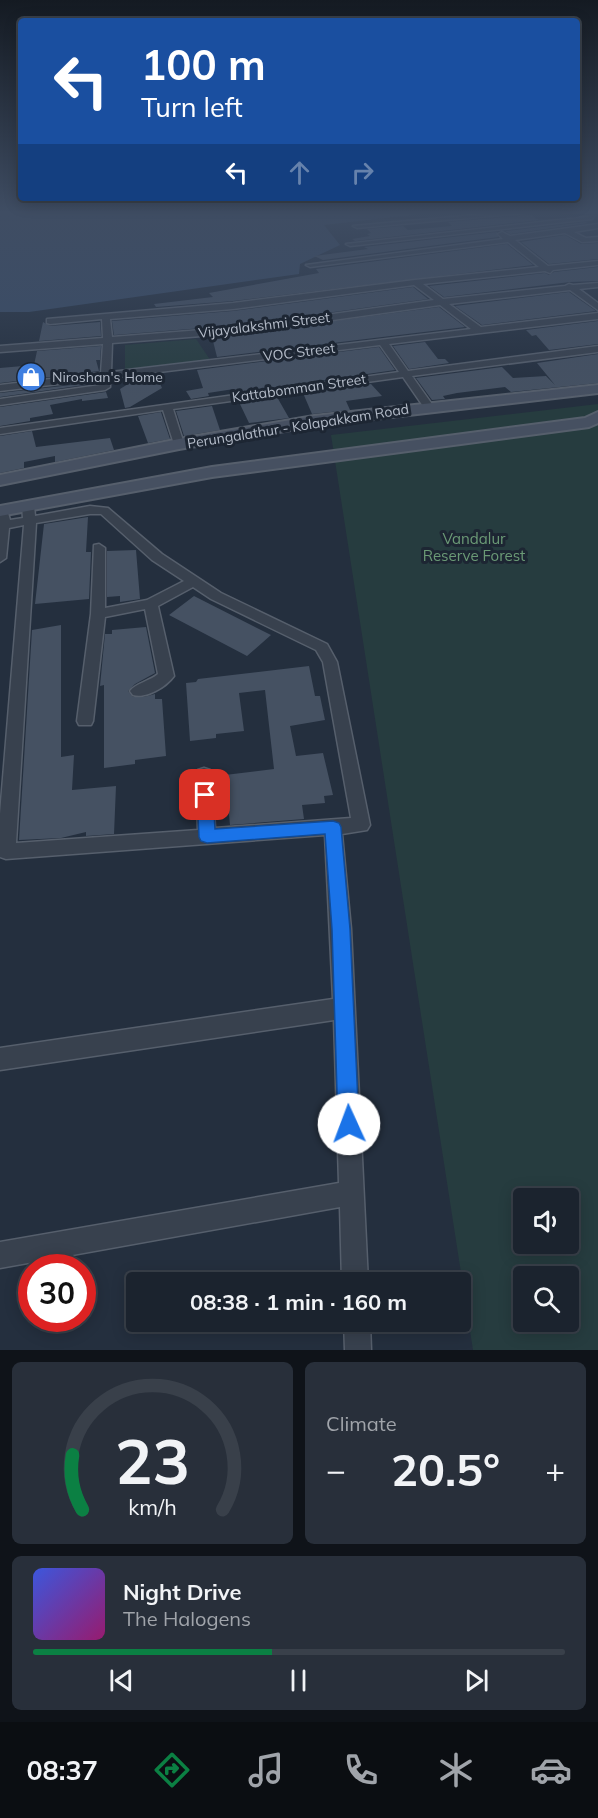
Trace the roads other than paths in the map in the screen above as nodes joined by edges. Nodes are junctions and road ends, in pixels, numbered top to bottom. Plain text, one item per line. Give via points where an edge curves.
1 (486, 275) edge
2 (563, 281) dead end
3 (415, 282) junction
4 (598, 285) edge
5 (571, 287) junction
6 (441, 302) junction
7 (598, 307) edge
8 (598, 316) edge
9 (106, 317) junction
10 (50, 321) dead end
11 (479, 330) junction
12 (108, 342) junction
13 (383, 342) junction
14 (0, 349) edge
15 (598, 349) edge
16 (405, 374) junction
17 (106, 376) junction
18 (0, 388) edge
19 (598, 389) edge
20 (0, 402) edge
21 (167, 407) junction
22 (429, 407) junction
23 (598, 417) edge
24 (0, 431) edge
25 (179, 444) junction
26 (0, 480) edge
27 (29, 514) junction
28 (3, 515) edge
29 (99, 548) dead end
30 (0, 558) edge
31 (193, 582) junction
32 (151, 604) junction
33 (98, 614) junction
34 (138, 691) dead end
35 (85, 721) dead end
36 (204, 775) dead end
37 (333, 827) junction
38 (207, 837) junction
39 (344, 1008) junction
40 (0, 1059) edge
41 (351, 1193) junction
42 (0, 1255) edge
43 (355, 1272) edge
44 (357, 1332) edge
45 (358, 1350) edge

1 - 3 street
2 - 5 street
3 - 6 street
3 - 9 street via 233,306
4 - 5 street, Vijayalakshmi Street
5 - 6 street, Vijayalakshmi Street
5 - 7 street
6 - 11 street
6 - 12 street, Vijayalakshmi Street via 240,330
8 - 11 street, VOC Street
9 - 10 street
9 - 12 street
11 - 13 street, VOC Street
12 - 14 street, Vijayalakshmi Street
12 - 17 street
13 - 16 street
13 - 17 street, VOC Street
15 - 16 street, Kattabomman Street
16 - 21 street, Kattabomman Street
16 - 22 street
17 - 18 street, VOC Street
17 - 20 street via 103,388
19 - 22 main road, Perungalathur - Kolapakkam Road
21 - 24 street, Kattabomman Street
21 - 25 street
22 - 25 main road, Perungalathur - Kolapakkam Road via 315,420
23 - 27 main road via 589,422 212,472
25 - 26 main road, Perungalathur - Kolapakkam Road
27 - 28 main road
27 - 31 street via 106,511 157,557
27 - 38 street via 6,851
28 - 30 street
29 - 33 street
31 - 32 street
31 - 37 street via 235,607 315,643 328,655 361,825
32 - 33 street
32 - 34 street via 166,676
33 - 35 street
36 - 38 street
37 - 38 street
37 - 39 street
39 - 40 street
39 - 41 street
41 - 42 street
41 - 43 street
44 - 45 street

